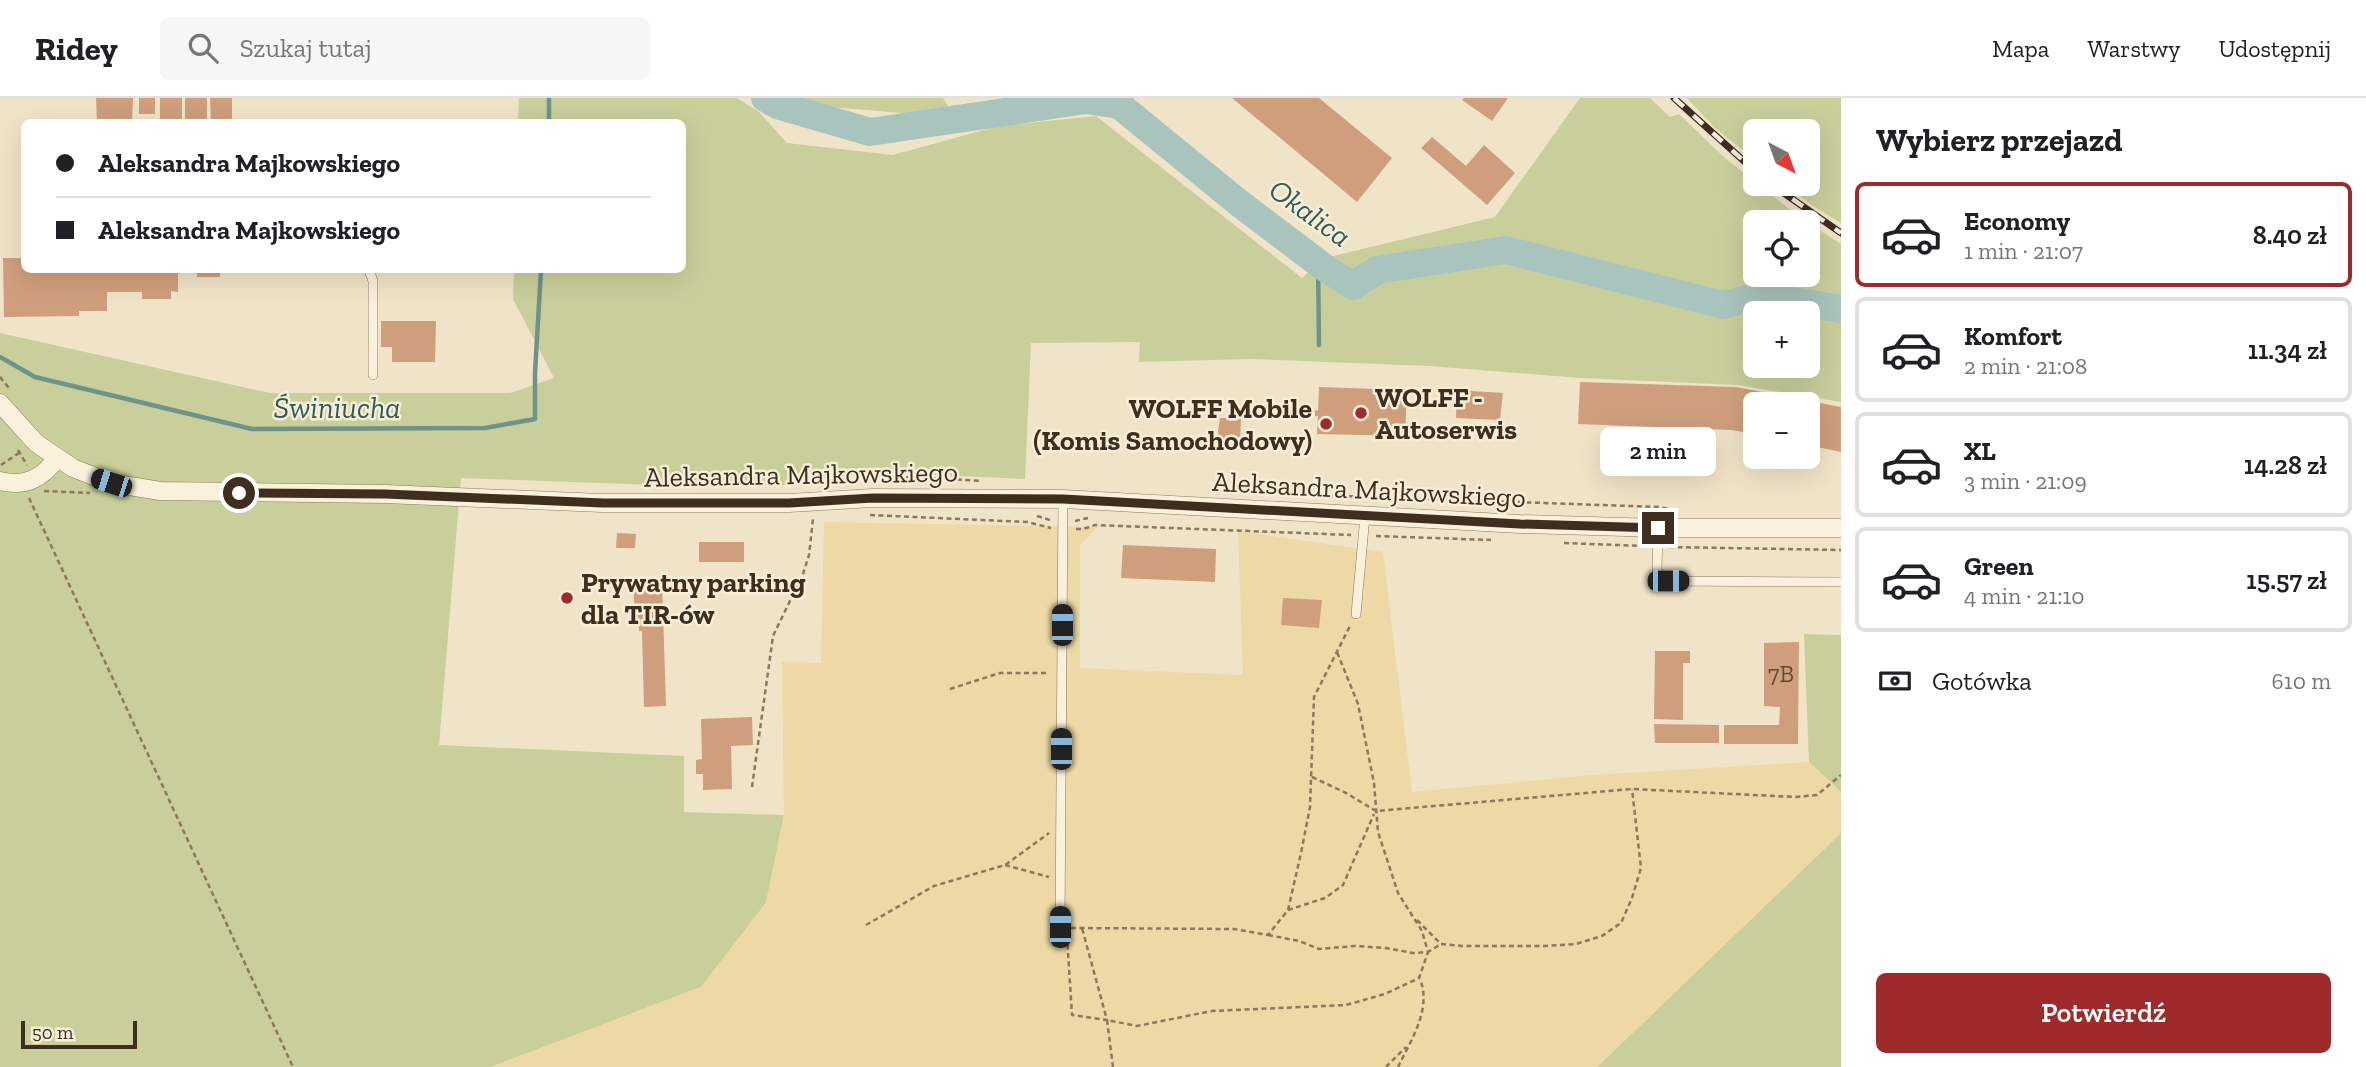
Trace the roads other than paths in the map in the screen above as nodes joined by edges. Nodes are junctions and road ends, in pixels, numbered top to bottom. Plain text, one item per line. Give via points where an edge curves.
1 (370, 273) edge
2 (373, 375) dead end
3 (0, 403) edge
4 (57, 458) junction
5 (0, 481) edge
6 (1063, 499) junction
7 (1365, 516) junction
8 (1658, 528) junction
9 (1841, 528) edge
10 (1841, 582) edge
11 (1356, 614) road end
12 (1060, 927) dead end

1 - 2 lane
3 - 4 street, Aleksandra Majkowskiego via 36,443
4 - 5 street via 26,483
4 - 6 street, Aleksandra Majkowskiego via 93,477 159,492 385,494 603,503
6 - 7 street, Aleksandra Majkowskiego
6 - 12 lane
7 - 8 street, Aleksandra Majkowskiego
7 - 11 lane
8 - 9 street, Aleksandra Majkowskiego
8 - 10 lane via 1657,571 1668,581

